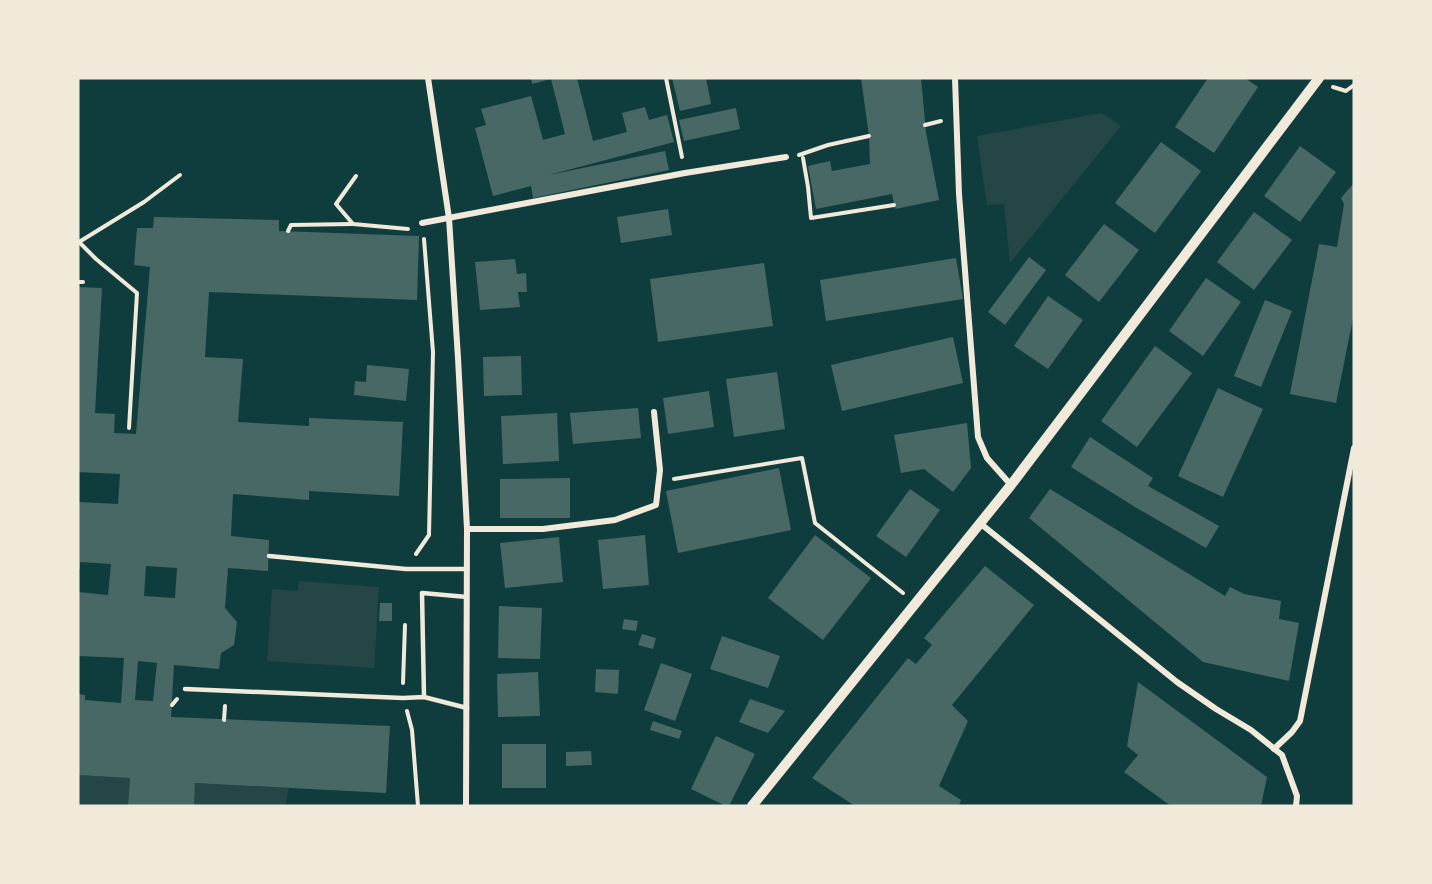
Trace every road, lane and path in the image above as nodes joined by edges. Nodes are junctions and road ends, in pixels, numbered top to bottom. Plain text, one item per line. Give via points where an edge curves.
1 (428, 78) edge
2 (666, 78) edge
3 (955, 78) edge
4 (1319, 78) edge
5 (869, 136) dead end
6 (802, 154) junction
7 (786, 157) joint
8 (685, 172) junction
9 (180, 175) dead end
10 (356, 176) dead end
11 (894, 205) dead end
12 (448, 218) junction
13 (353, 224) junction
14 (423, 226) junction
15 (288, 231) dead end
16 (79, 242) edge
17 (654, 412) dead end
18 (129, 428) dead end
19 (1354, 448) edge
20 (658, 482) junction
21 (1011, 485) junction
22 (981, 524) junction
23 (467, 529) junction
24 (269, 556) dead end
25 (406, 569) junction
26 (467, 569) junction
27 (467, 597) junction
28 (915, 603) junction
29 (405, 616) dead end
30 (185, 689) dead end
31 (424, 697) junction
32 (403, 698) junction
33 (467, 708) junction
34 (1274, 749) junction
35 (757, 804) edge
36 (418, 806) edge
37 (466, 806) edge
38 (1296, 806) edge

1 - 12 street
2 - 8 path
3 - 21 street via 959,194 978,437 987,458
4 - 21 street
5 - 6 path
6 - 7 path
6 - 11 path via 811,218
7 - 8 street
8 - 12 street
9 - 16 path
10 - 13 path via 336,204
12 - 14 street
12 - 23 street
13 - 14 path
13 - 15 path via 291,225
14 - 25 path via 433,352 429,535
16 - 18 path via 137,293
17 - 20 street
19 - 34 street via 1300,721
20 - 23 street via 656,505 615,520 543,529
20 - 28 path via 802,458 815,523
21 - 22 street
22 - 28 street
22 - 34 street via 1177,682
23 - 26 street
24 - 25 lane
25 - 26 lane
26 - 27 street
27 - 31 lane via 422,593
27 - 33 street
28 - 35 street
29 - 32 path
30 - 32 lane
31 - 32 lane
31 - 33 lane
32 - 36 path via 412,730
33 - 37 street
34 - 38 street via 1282,755 1294,786

